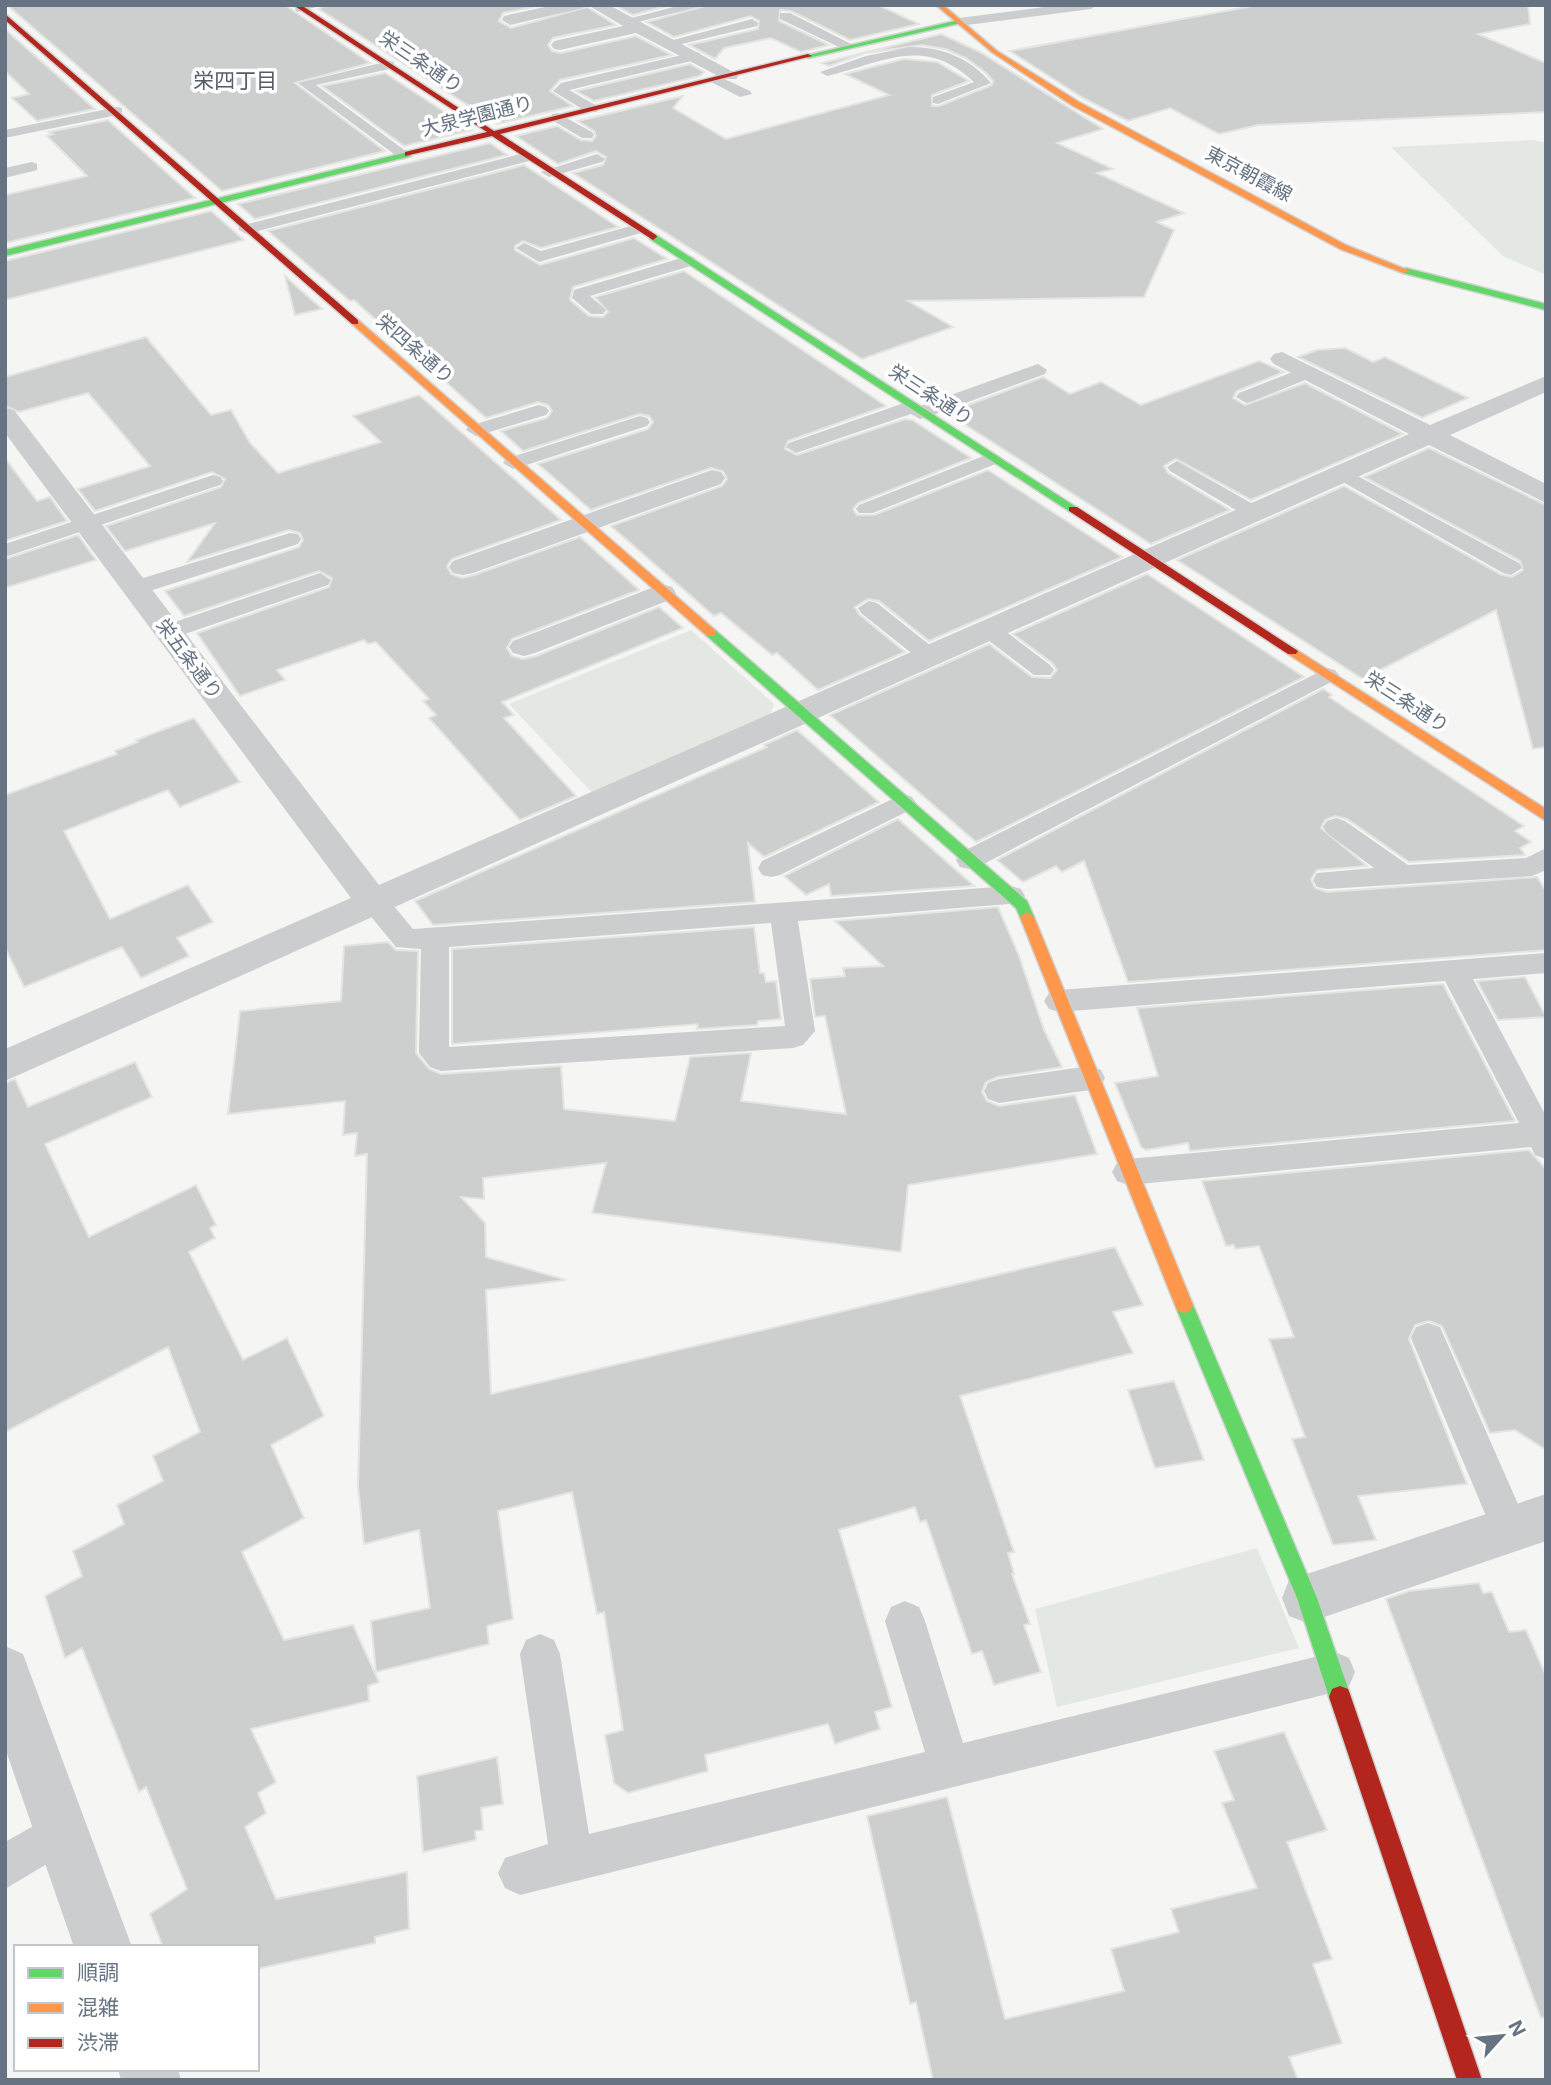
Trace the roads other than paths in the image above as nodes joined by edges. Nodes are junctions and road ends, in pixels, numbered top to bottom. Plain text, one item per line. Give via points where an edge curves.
1 (318, 5) edge
2 (577, 5) edge
3 (596, 5) edge
4 (700, 5) edge
5 (939, 5) edge
6 (1091, 5) edge
7 (298, 7) edge
8 (5, 16) edge
9 (785, 16) dead end
10 (510, 20) dead end
11 (629, 22) junction
12 (959, 22) junction
13 (752, 23) dead end
14 (553, 41) dead end
15 (669, 43) junction
16 (848, 46) junction
17 (695, 56) junction
18 (389, 65) junction
19 (572, 70) dead end
20 (827, 72) dead end
21 (723, 77) junction
22 (590, 81) junction
23 (745, 94) dead end
24 (939, 100) dead end
25 (592, 109) junction
26 (117, 111) junction
27 (557, 117) junction
28 (5, 134) edge
29 (491, 134) junction
30 (587, 135) dead end
31 (401, 155) junction
32 (528, 157) junction
33 (597, 159) dead end
34 (32, 167) dead end
35 (5, 173) edge
36 (553, 178) junction
37 (215, 202) junction
38 (246, 229) junction
39 (638, 229) junction
40 (524, 248) dead end
41 (5, 253) edge
42 (688, 261) junction
43 (1546, 307) edge
44 (597, 310) dead end
45 (1282, 359) dead end
46 (1038, 370) dead end
47 (1308, 372) junction
48 (1546, 383) edge
49 (1246, 397) dead end
50 (915, 410) junction
51 (539, 411) dead end
52 (5, 415) edge
53 (640, 422) dead end
54 (476, 430) junction
55 (1427, 435) junction
56 (796, 447) dead end
57 (991, 459) junction
58 (513, 463) junction
59 (1177, 467) dead end
60 (1341, 473) junction
61 (712, 478) dead end
62 (213, 481) dead end
63 (1546, 495) edge
64 (866, 509) dead end
65 (1253, 512) junction
66 (86, 523) junction
67 (583, 524) junction
68 (289, 539) dead end
69 (5, 551) edge
70 (1146, 559) junction
71 (463, 567) dead end
72 (1511, 568) dead end
73 (320, 580) dead end
74 (135, 588) junction
75 (662, 593) junction
76 (869, 608) dead end
77 (988, 629) junction
78 (168, 632) junction
79 (524, 647) dead end
80 (929, 655) junction
81 (1042, 670) dead end
82 (1327, 675) junction
83 (798, 713) junction
84 (903, 803) junction
85 (1546, 816) edge
86 (1336, 827) dead end
87 (1546, 856) edge
88 (969, 860) junction
89 (771, 868) dead end
90 (1403, 876) junction
91 (1327, 880) dead end
92 (1011, 896) junction
93 (373, 902) junction
94 (783, 913) junction
95 (435, 939) junction
96 (1546, 963) edge
97 (1454, 970) junction
98 (1059, 1001) junction
99 (8, 1059) edge
100 (1090, 1078) junction
101 (999, 1091) dead end
102 (1543, 1140) edge
103 (1128, 1172) junction
104 (1428, 1338) dead end
105 (1528, 1523) edge
106 (1307, 1598) junction
107 (905, 1621) dead end
108 (540, 1654) dead end
109 (5, 1672) edge
110 (1335, 1672) junction
111 (950, 1767) junction
112 (62, 1831) junction
113 (572, 1860) junction
114 (5, 1867) edge
115 (520, 1873) dead end
116 (102, 1945) edge
117 (1470, 2080) edge

1 - 7 lane
2 - 10 street
3 - 11 street
4 - 11 lane
5 - 12 street, 東京朝霞線
6 - 12 lane
7 - 18 street, 栄三条通り
8 - 26 street, 栄四条通り
9 - 16 lane
11 - 14 street
11 - 15 street
12 - 16 street, 大泉学園通り
12 - 43 street, 東京朝霞線 via 995,52 1076,104 1343,247 1413,274
13 - 15 lane
15 - 17 street
16 - 21 street, 大泉学園通り
17 - 21 street
17 - 22 lane
18 - 29 street, 栄三条通り
18 - 31 lane via 304,83
19 - 22 lane
20 - 24 lane via 896,52 927,49 962,63 984,83
21 - 23 lane
21 - 25 street, 大泉学園通り
22 - 25 lane via 560,91
25 - 27 street, 大泉学園通り
26 - 28 lane
26 - 37 street, 栄四条通り
27 - 29 street, 大泉学園通り
27 - 30 lane
29 - 31 street, 大泉学園通り
29 - 32 street, 栄三条通り
31 - 37 street, 大泉学園通り
32 - 36 street, 栄三条通り
32 - 38 lane
33 - 36 lane
34 - 35 lane
36 - 39 street, 栄三条通り via 586,202
37 - 38 street, 栄四条通り
37 - 41 street, 大泉学園通り
38 - 54 street, 栄四条通り
39 - 40 lane via 539,257
39 - 42 street, 栄三条通り
42 - 44 lane via 580,294
42 - 50 street, 栄三条通り
45 - 47 street
46 - 50 lane
47 - 49 lane
47 - 55 street
48 - 55 street
50 - 56 lane
50 - 57 street, 栄三条通り
51 - 54 lane
52 - 66 street, 栄五条通り
53 - 58 lane
54 - 58 street, 栄四条通り
55 - 60 street
55 - 63 street
57 - 64 lane
57 - 70 street, 栄三条通り
58 - 67 street, 栄四条通り
59 - 65 lane
60 - 65 street
60 - 72 lane
61 - 67 street
62 - 66 lane
65 - 70 street
66 - 69 lane
66 - 74 street, 栄五条通り
67 - 71 street
67 - 75 street, 栄四条通り
68 - 74 lane
70 - 77 street
70 - 82 street, 栄三条通り
73 - 78 lane
74 - 78 street, 栄五条通り
75 - 79 street
75 - 83 street, 栄四条通り
76 - 80 lane
77 - 80 street
77 - 81 lane
78 - 93 street, 栄五条通り
80 - 83 street
82 - 85 street, 栄三条通り
82 - 88 lane
83 - 84 street, 栄四条通り
83 - 93 street
84 - 88 street, 栄四条通り
84 - 89 lane
86 - 90 lane
87 - 90 lane via 1532,867
88 - 92 street, 栄四条通り
90 - 91 lane
92 - 94 lane
92 - 98 street, 栄四条通り via 1022,905
93 - 95 lane via 406,940
93 - 99 street
94 - 95 lane
94 - 95 lane via 800,1031 793,1037 441,1059 434,1053
96 - 97 lane
97 - 98 lane
97 - 102 lane
98 - 100 street, 栄四条通り
100 - 101 lane
100 - 103 street, 栄四条通り
102 - 103 lane
103 - 106 street, 栄四条通り
104 - 105 lane
105 - 106 street
106 - 110 street, 栄四条通り
107 - 111 lane
108 - 113 lane
109 - 112 street
110 - 111 lane
110 - 117 street, 栄四条通り
111 - 113 lane
112 - 114 lane
112 - 116 street
113 - 115 lane

